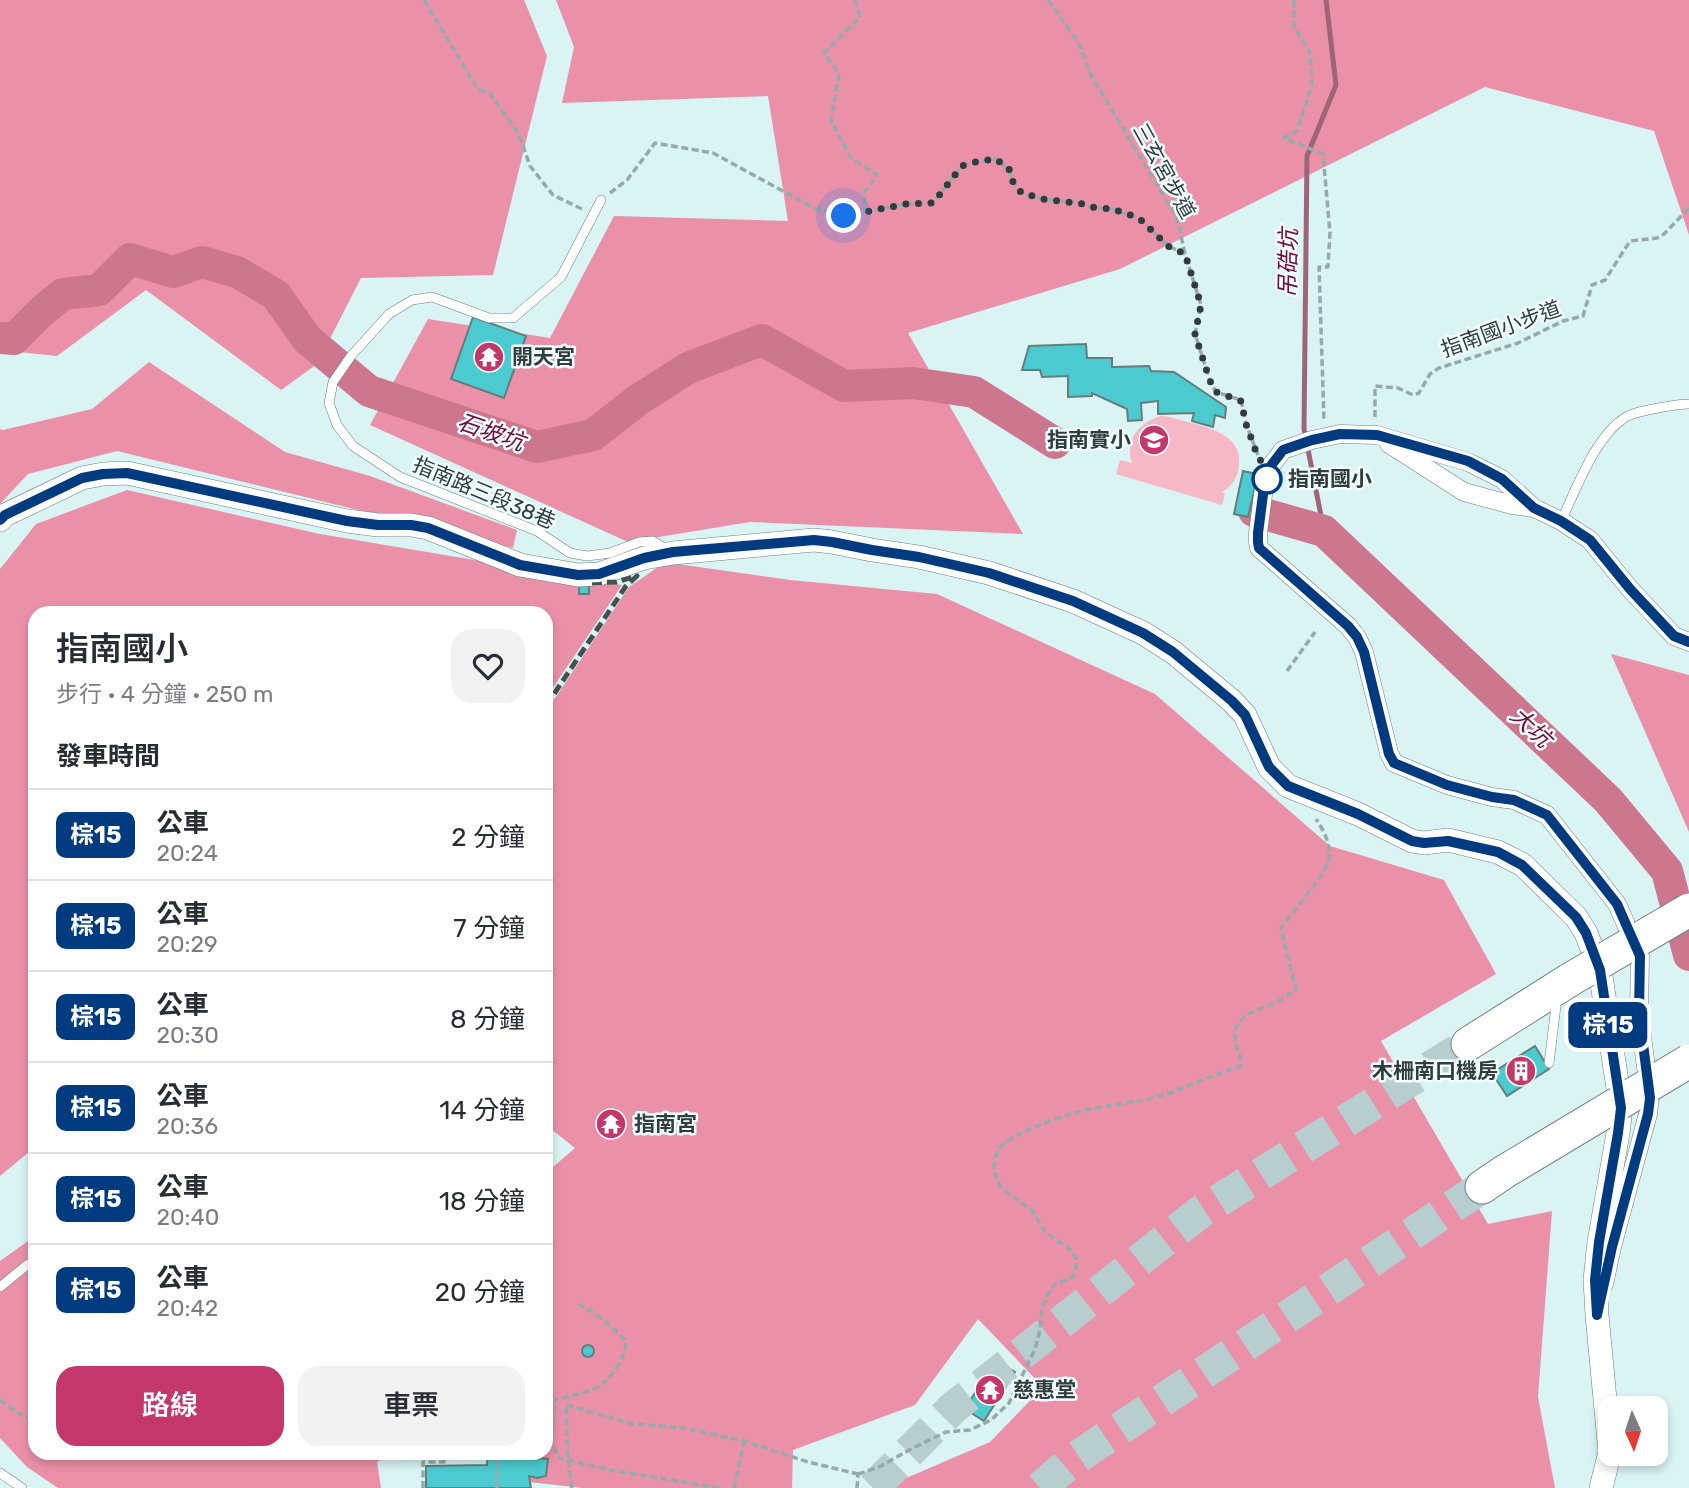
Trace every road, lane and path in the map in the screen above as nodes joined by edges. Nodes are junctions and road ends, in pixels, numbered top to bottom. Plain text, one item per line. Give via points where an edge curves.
1 (425, 0) edge
2 (855, 0) edge
3 (1048, 0) edge
4 (1294, 0) edge
5 (601, 200) joint
6 (1689, 208) edge
7 (865, 212) junction
8 (593, 215) junction
9 (1185, 254) junction
10 (1374, 398) dead end
11 (1689, 404) edge
12 (1377, 435) junction
13 (1318, 439) junction
14 (1267, 479) junction
15 (1534, 508) junction
16 (0, 520) edge
17 (1561, 521) junction
18 (673, 552) junction
19 (1315, 632) dead end
20 (1689, 642) edge
21 (1287, 671) dead end
22 (1314, 815) dead end
23 (1689, 910) edge
24 (1565, 983) junction
25 (1468, 1044) tunnel mouth
26 (1689, 1061) edge
27 (1549, 1063) dead end
28 (1493, 1180) tunnel mouth
29 (28, 1264) edge
30 (0, 1287) edge
31 (578, 1304) dead end
32 (1597, 1315) junction
33 (0, 1400) edge
34 (28, 1418) edge
35 (553, 1422) edge
36 (744, 1441) junction
37 (553, 1445) edge
38 (444, 1460) edge
39 (497, 1460) edge
40 (568, 1460) junction
41 (0, 1473) edge
42 (858, 1474) junction
43 (22, 1488) edge
44 (423, 1488) edge
45 (497, 1488) edge
46 (572, 1488) edge
47 (720, 1488) edge
48 (734, 1488) edge
49 (857, 1488) edge
50 (1601, 1488) edge

1 - 8 path via 477,88 490,94 519,134 530,166 553,195
2 - 7 path via 860,17 824,53 839,74 831,120 850,157 877,175 864,193
3 - 9 path, 三玄宮步道 via 1078,42 1091,75 1177,218
4 - 13 path via 1294,27 1310,53 1312,86 1297,131 1284,138 1323,154 1330,233 1328,267 1319,267
5 - 7 path via 627,180 655,142 713,153 814,208 844,216
5 - 8 lane
6 - 10 path, 指南國小步道 via 1664,234 1630,241 1605,280 1592,285 1583,316 1439,368 1419,393 1375,386
7 - 9 path via 933,203 962,166 996,159 1009,169 1022,193 1139,218 1168,246
8 - 18 lane, 指南路三段38巷 via 561,277 513,318 489,318 432,297 412,300 389,314 333,382 329,403 337,425 354,446 400,477 537,531 570,553 610,553 653,541
9 - 14 path, 三玄宮步道 via 1201,305 1195,334 1210,381 1216,392 1241,401
11 - 17 lane via 1628,415 1611,428
12 - 13 street via 1340,434
12 - 15 street via 1464,492
12 - 15 street via 1468,461 1502,479
13 - 14 street via 1283,450
14 - 32 street via 1259,548 1357,637 1394,763 1447,785 1514,800 1547,815 1617,904 1640,956 1639,1013 1650,1098
15 - 17 street
16 - 18 street via 82,478 127,473 347,521 428,528 520,565 578,575 599,574
17 - 20 street via 1590,540 1674,636
18 - 32 street via 832,542 989,573 1073,601 1143,633 1232,701 1245,715 1269,767 1288,786 1412,841 1448,841 1498,852 1522,865 1576,917 1600,970 1621,1108 1599,1242
19 - 21 path
22 - 42 path via 1327,835 1329,862 1281,928 1296,990 1249,1013 1238,1024 1235,1039 1240,1067 1161,1096 1043,1124 999,1149 995,1176 1048,1234 1073,1251 1077,1268 1073,1277 1055,1284 1048,1294 1035,1349 1009,1403 991,1420 970,1430 946,1432
23 - 24 highway, bridge
24 - 25 highway
24 - 27 lane
26 - 28 highway, bridge
29 - 30 lane
31 - 35 path via 604,1319 626,1341 626,1348 620,1363 601,1384 554,1400
32 - 50 street via 1610,1451
33 - 34 path
36 - 40 path via 683,1428 633,1424 566,1405
36 - 42 path
36 - 48 path
37 - 40 path via 559,1458
38 - 44 path via 423,1462
39 - 45 path
40 - 46 path
40 - 47 path
41 - 43 lane
42 - 49 path

